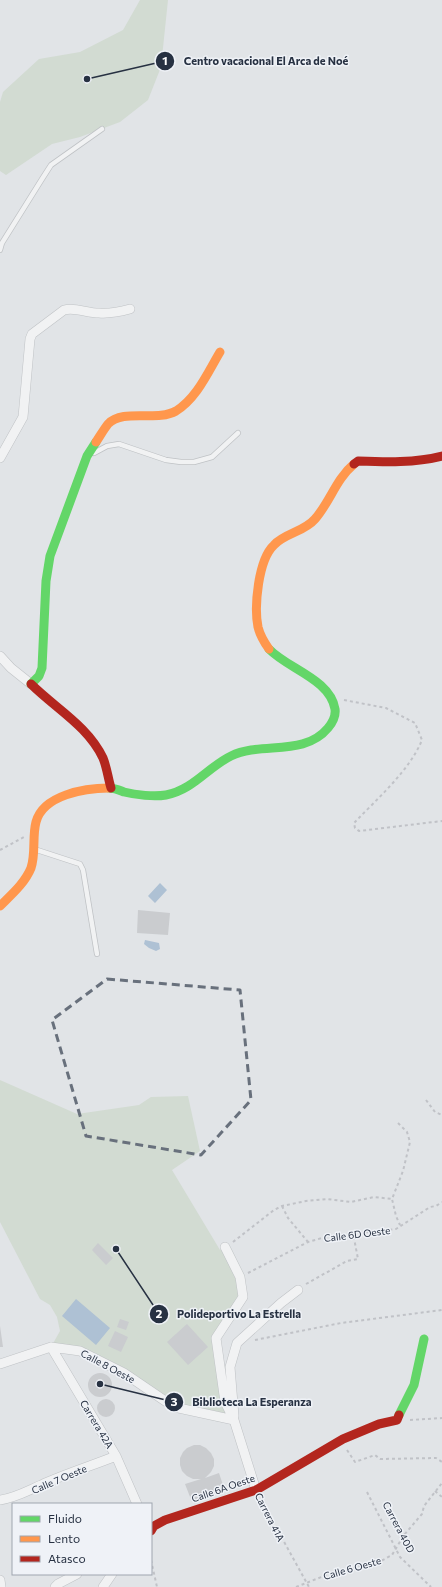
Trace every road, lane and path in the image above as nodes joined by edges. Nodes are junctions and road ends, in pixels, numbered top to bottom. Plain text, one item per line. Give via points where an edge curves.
1 (102, 129) dead end
2 (0, 250) edge
3 (130, 309) dead end
4 (220, 352) dead end
5 (238, 433) dead end
6 (87, 456) junction
7 (442, 456) edge
8 (0, 458) edge
9 (0, 656) edge
10 (30, 684) junction
11 (331, 698) junction
12 (111, 788) junction
13 (442, 821) edge
14 (34, 831) junction
15 (34, 849) junction
16 (0, 850) edge
17 (0, 906) edge
18 (97, 954) dead end
19 (426, 1100) dead end
20 (442, 1115) edge
21 (398, 1123) dead end
22 (392, 1198) junction
23 (442, 1202) edge
24 (282, 1206) junction
25 (400, 1225) junction
26 (353, 1233) junction
27 (308, 1242) junction
28 (225, 1247) joint
29 (240, 1277) junction
30 (298, 1290) joint
31 (442, 1310) edge
32 (424, 1338) dead end
33 (237, 1343) junction
34 (51, 1347) junction
35 (0, 1364) edge
36 (442, 1418) edge
37 (234, 1420) junction
38 (397, 1420) junction
39 (343, 1439) junction
40 (116, 1456) junction
41 (442, 1462) edge
42 (442, 1482) edge
43 (256, 1490) junction
44 (435, 1491) junction
45 (368, 1492) dead end
46 (442, 1497) edge
47 (0, 1500) edge
48 (137, 1503) edge
49 (152, 1529) edge
50 (397, 1548) junction
51 (152, 1564) edge
52 (76, 1575) edge
53 (111, 1575) edge
54 (0, 1580) edge
55 (307, 1583) junction
56 (1, 1587) edge
57 (55, 1587) edge
58 (103, 1587) edge
59 (157, 1587) edge
60 (296, 1587) edge
61 (309, 1587) edge
62 (431, 1587) edge

1 - 2 lane via 51,165
3 - 8 street via 116,314 64,310 32,334 23,417
4 - 6 street via 190,399 178,410 166,416 126,416 114,420
5 - 6 lane via 212,457 194,462 166,460 119,444 107,446
6 - 10 street via 50,556 46,581 42,668 39,676
7 - 11 street via 431,459 358,462 337,485 314,520 302,530 271,546 265,557 258,580 256,618 262,638 272,652 321,685
9 - 10 street
10 - 12 street via 84,731 94,743 103,758
11 - 12 street via 335,706 334,721 324,733 310,742 291,748 258,748 240,752 183,790 164,795 125,792
11 - 13 path via 386,708 415,723 422,740 406,768 354,823 355,828 359,831
12 - 14 street via 54,799 44,805
14 - 15 street
14 - 16 path
15 - 17 street via 30,867 20,887
15 - 18 lane via 80,864
19 - 20 path via 435,1112
21 - 22 path via 407,1132 410,1142 403,1171
22 - 24 path via 374,1197 351,1202 327,1198
22 - 25 path
23 - 25 path, Calle 6D Oeste
24 - 27 path via 288,1218
24 - 28 path
25 - 26 path, Calle 6D Oeste via 396,1229
26 - 27 path, Calle 6D Oeste
26 - 30 path via 358,1258 347,1261
27 - 29 path, Calle 6D Oeste
28 - 29 street
29 - 37 street via 243,1297 216,1338 225,1402
30 - 33 street
31 - 33 path via 341,1323
32 - 38 street via 414,1385
33 - 37 street via 230,1367
34 - 35 street, Calle 8 Oeste
34 - 37 street, Calle 8 Oeste via 80,1351 124,1373 174,1407
34 - 40 street, Carrera 42A
36 - 38 path
37 - 43 street, Carrera 41A
38 - 39 street, Calle 6A Oeste via 379,1424
39 - 41 path via 348,1453 355,1462 375,1455 380,1459 436,1458
39 - 43 street, Calle 6A Oeste
40 - 47 street, Calle 7 Oeste via 41,1485 27,1493
40 - 48 street, Carrera 42A
42 - 44 path, Calle 6 Oeste
43 - 49 street, Calle 6A Oeste via 165,1520
43 - 55 path, Carrera 41A
44 - 46 path
44 - 50 path, Calle 6 Oeste
45 - 50 path, Carrera 40D
50 - 55 path, Calle 6 Oeste via 392,1555 383,1560 329,1574
50 - 62 path, Carrera 40D via 406,1564
51 - 59 path
52 - 57 street
53 - 58 street
54 - 56 street
55 - 60 path, Calle 6 Oeste
55 - 61 path, Carrera 41A

